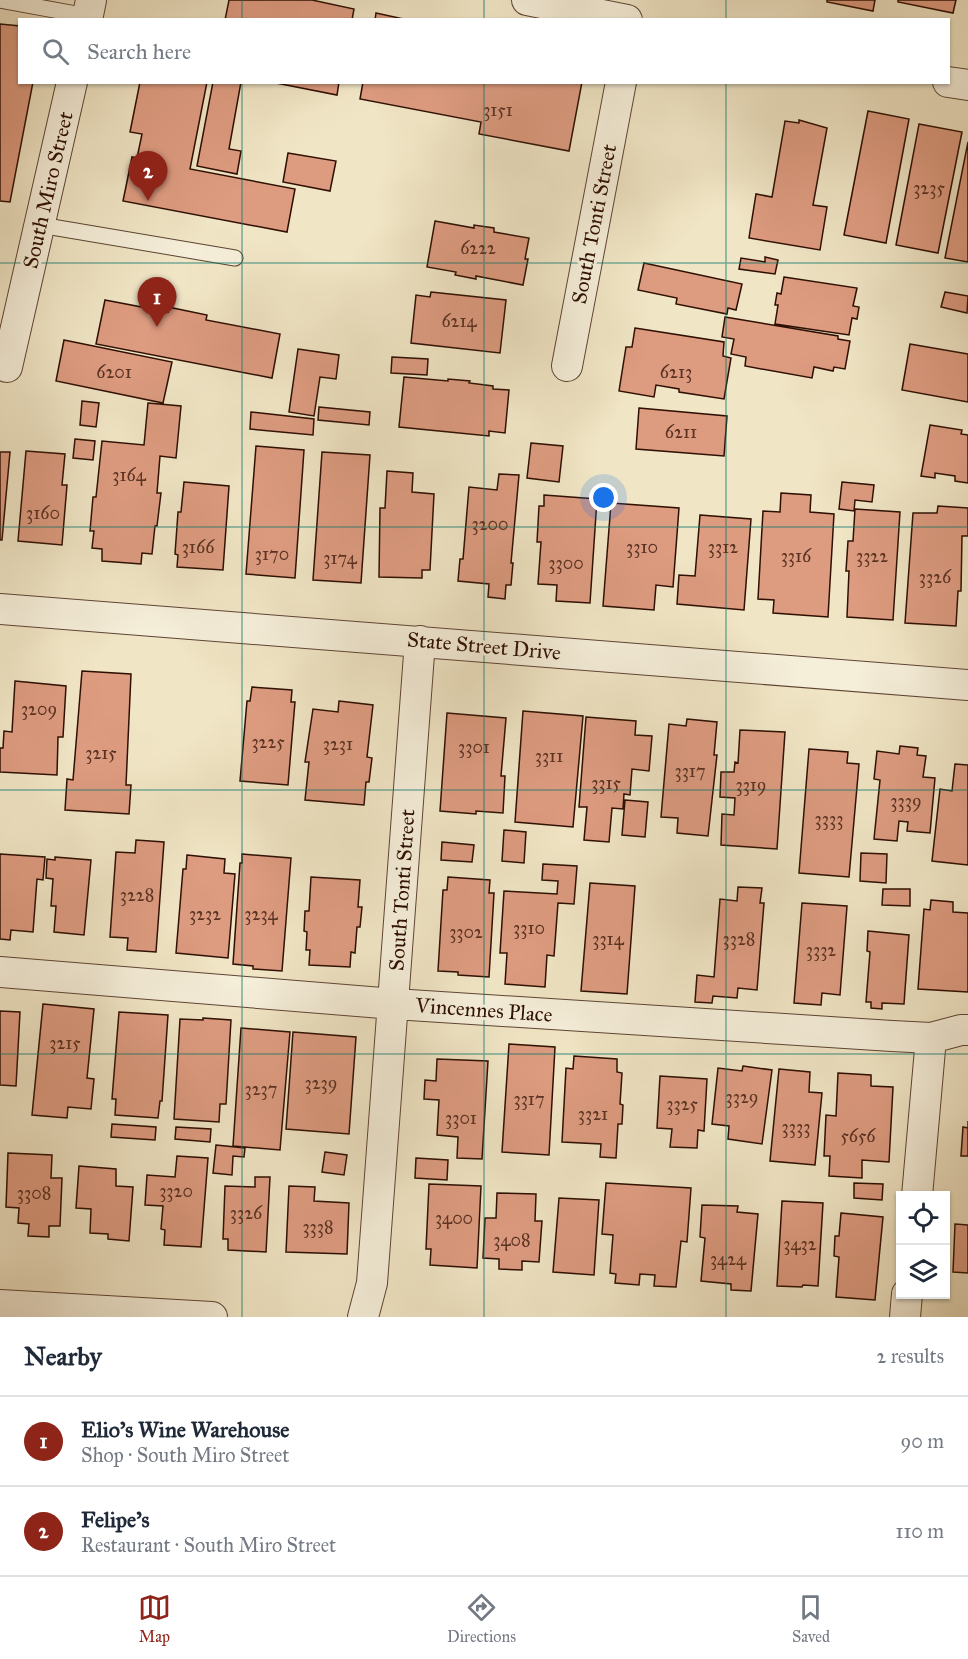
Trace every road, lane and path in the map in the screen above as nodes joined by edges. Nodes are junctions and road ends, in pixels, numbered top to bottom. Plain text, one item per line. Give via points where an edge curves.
1 (0, 0) edge
2 (527, 0) edge
3 (637, 0) edge
4 (88, 12) edge
5 (617, 18) edge
6 (633, 18) edge
7 (950, 81) edge
8 (72, 84) edge
9 (621, 84) edge
10 (968, 85) edge
11 (40, 225) junction
12 (235, 258) dead end
13 (567, 366) dead end
14 (4, 369) edge
15 (0, 609) edge
16 (420, 641) junction
17 (968, 685) edge
18 (0, 972) edge
19 (394, 1004) junction
20 (968, 1030) edge
21 (932, 1038) junction
22 (917, 1191) edge
23 (907, 1299) edge
24 (0, 1305) edge
25 (212, 1317) edge
26 (363, 1317) edge
27 (905, 1317) edge

1 - 4 lane
2 - 5 street
3 - 6 street
7 - 10 street
8 - 11 street, South Miro Street
9 - 13 street, South Tonti Street
11 - 12 lane
11 - 14 street, South Miro Street
15 - 16 street, State Street Drive
16 - 17 street, State Street Drive
16 - 19 street, South Tonti Street
18 - 19 street, Vincennes Place
19 - 21 street, Vincennes Place
19 - 26 street, South Tonti Street via 372,1283
20 - 21 street, Vincennes Place
21 - 22 street
23 - 27 street
24 - 25 street

